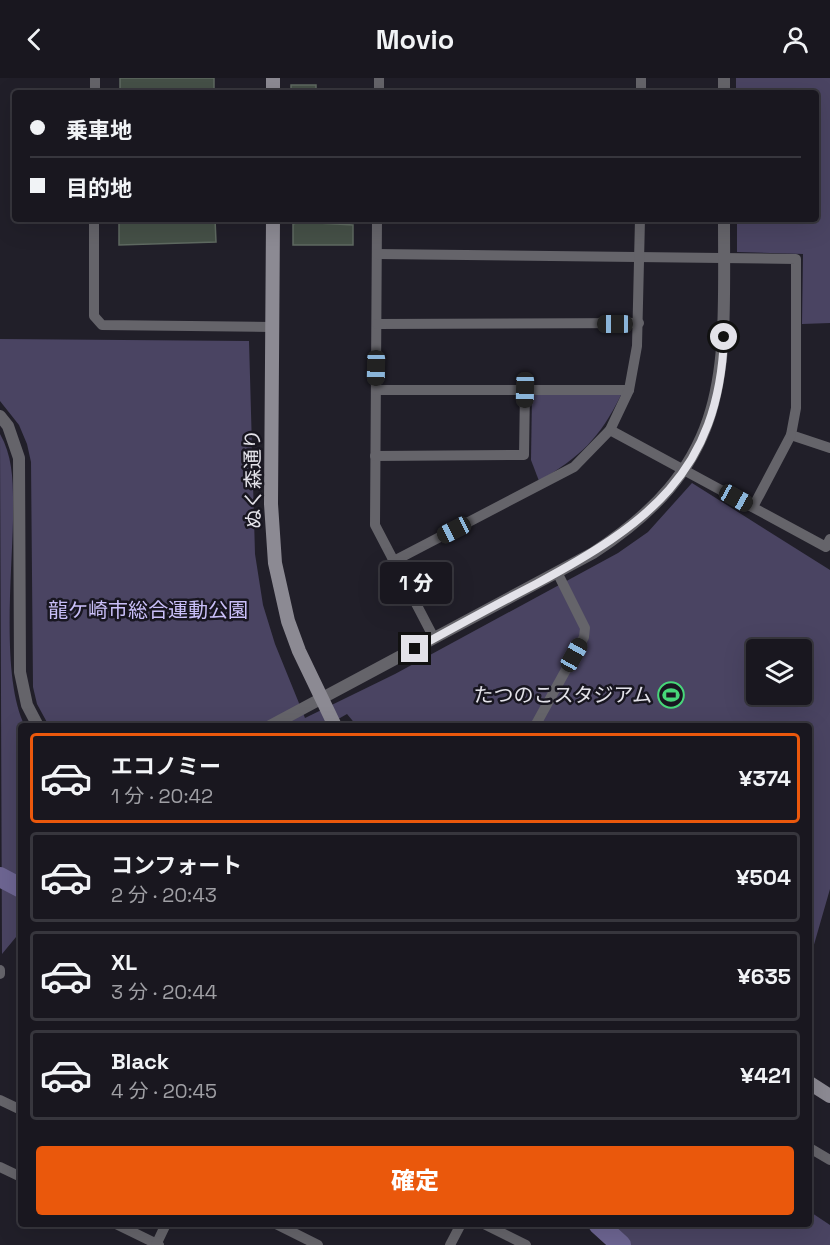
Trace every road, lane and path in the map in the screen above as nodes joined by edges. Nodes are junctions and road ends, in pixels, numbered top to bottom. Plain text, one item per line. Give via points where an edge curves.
1 (94, 222) edge
2 (273, 222) edge
3 (377, 222) edge
4 (640, 222) edge
5 (724, 222) edge
6 (377, 254) junction
7 (640, 258) junction
8 (724, 258) junction
9 (639, 323) junction
10 (377, 324) junction
11 (273, 327) junction
12 (376, 390) junction
13 (525, 390) junction
14 (628, 390) junction
15 (0, 416) edge
16 (610, 430) junction
17 (791, 435) junction
18 (830, 448) edge
19 (375, 456) junction
20 (684, 470) junction
21 (753, 507) junction
22 (830, 538) edge
23 (392, 562) junction
24 (557, 572) junction
25 (434, 638) junction
26 (321, 700) junction
27 (36, 723) edge
28 (276, 723) edge
29 (334, 723) edge
30 (537, 723) edge
31 (0, 969) edge
32 (0, 974) edge
33 (812, 1085) edge
34 (830, 1096) edge
35 (0, 1100) edge
36 (18, 1109) edge
37 (812, 1149) edge
38 (830, 1160) edge
39 (0, 1167) edge
40 (18, 1176) edge
41 (122, 1227) edge
42 (165, 1227) edge
43 (282, 1227) edge
44 (459, 1227) edge
45 (490, 1227) edge
46 (525, 1244) edge
47 (157, 1245) edge
48 (318, 1245) edge
49 (450, 1245) edge

1 - 11 street via 94,316 102,325
2 - 11 main road, ぬく森通り
3 - 6 street
4 - 7 street
5 - 8 street
6 - 7 street
6 - 10 street
7 - 8 street
7 - 9 street
8 - 17 street via 796,259 796,408
8 - 20 street via 720,378 699,442
9 - 10 street
9 - 14 street
10 - 12 street
11 - 26 main road, ぬく森通り via 271,504 275,563 288,621
12 - 13 street
12 - 19 street
13 - 14 street
13 - 19 street via 524,455
14 - 16 street
15 - 27 street via 20,458 20,672 27,705
16 - 20 street
16 - 23 street via 574,467
17 - 18 street
17 - 21 street
19 - 23 street via 375,525
20 - 21 street
20 - 24 street via 670,490 634,525
21 - 22 street via 826,547
23 - 25 street
24 - 25 street
24 - 30 street via 585,628 584,637
25 - 26 street
26 - 28 street
26 - 29 main road, ぬく森通り
31 - 32 street
33 - 34 main road
35 - 36 street
37 - 38 street
39 - 40 street
41 - 47 street
42 - 47 street
43 - 48 street
44 - 49 street
45 - 46 street

